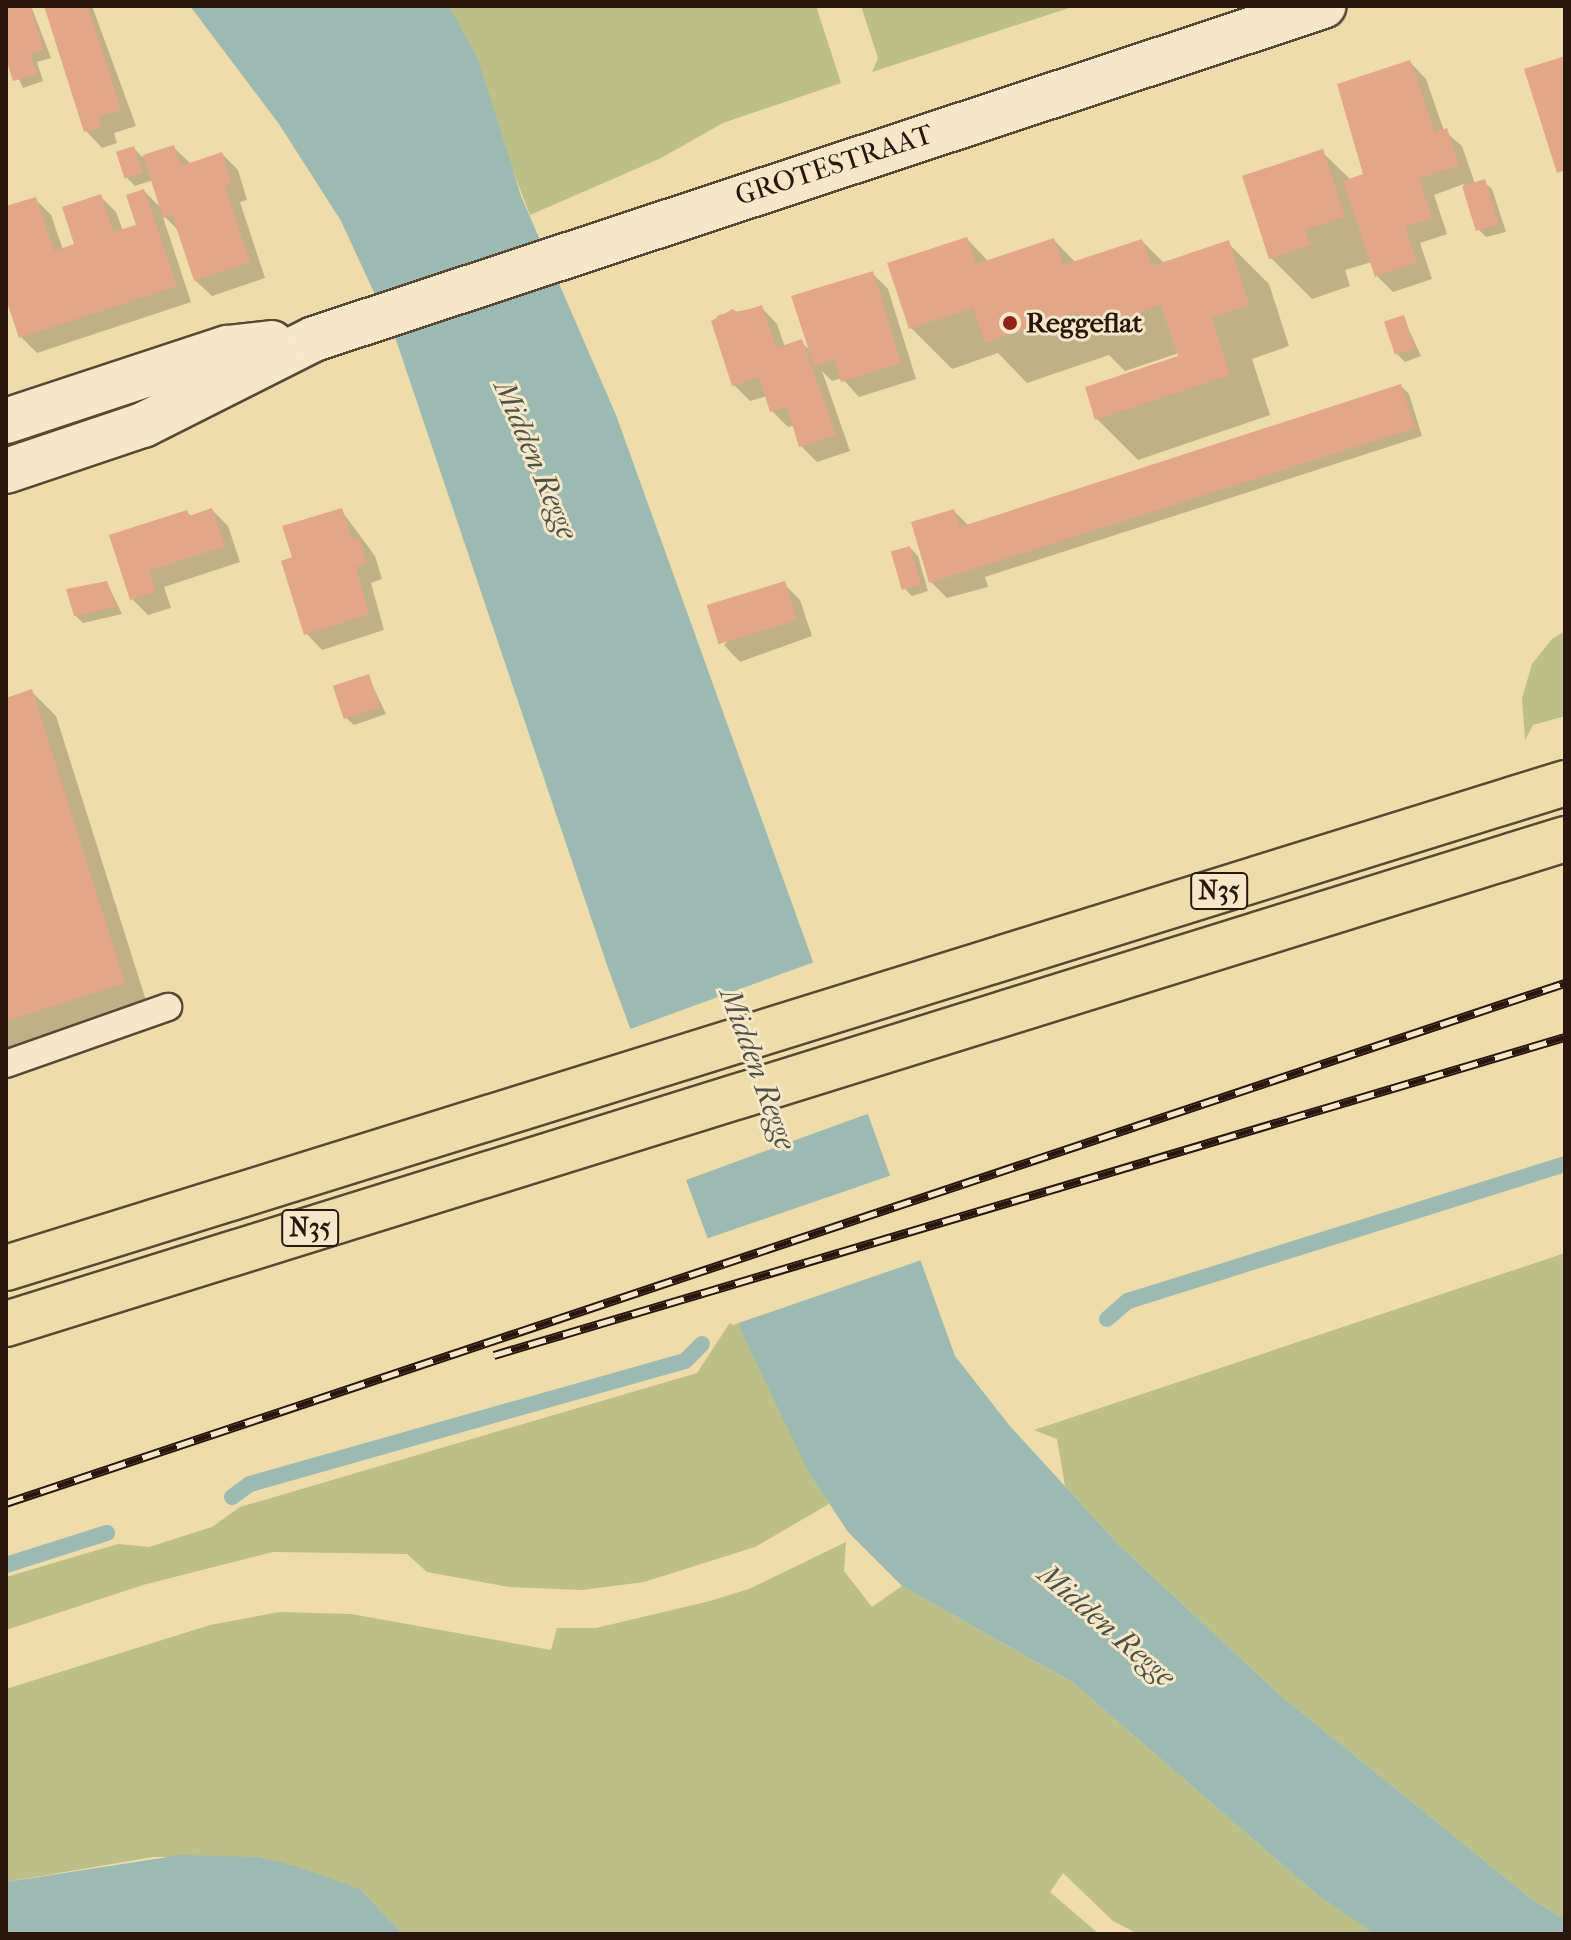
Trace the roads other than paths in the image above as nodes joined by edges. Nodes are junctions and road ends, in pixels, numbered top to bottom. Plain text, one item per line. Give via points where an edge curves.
1 (1312, 8) edge
2 (314, 339) junction
3 (6, 421) edge
4 (6, 471) edge
5 (1565, 783) edge
6 (1565, 839) edge
7 (168, 1007) dead end
8 (6, 1064) edge
9 (6, 1268) edge
10 (6, 1324) edge

1 - 2 street, GROTESTRAAT
2 - 3 street via 227,348
2 - 4 street via 143,425
5 - 9 main road, N35
6 - 10 main road, N35
7 - 8 lane

